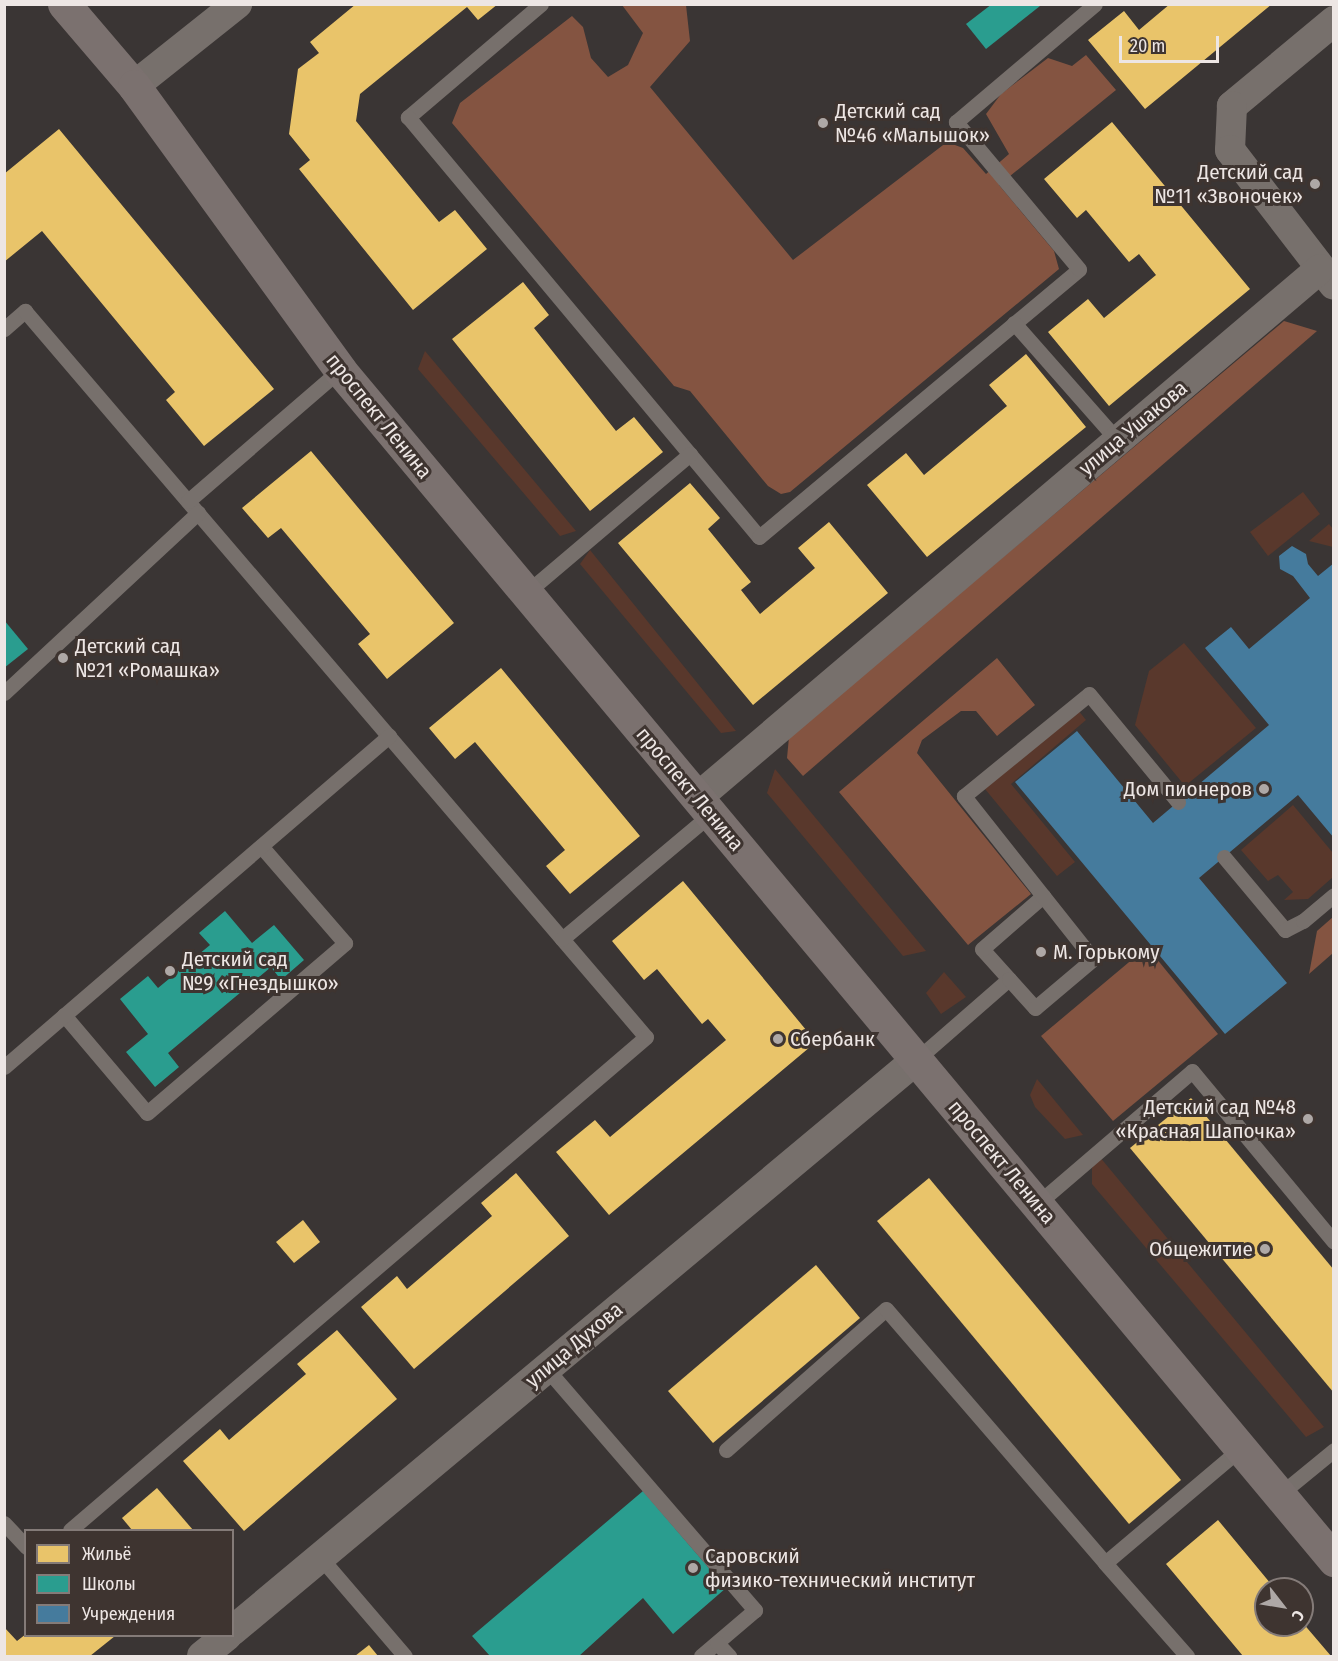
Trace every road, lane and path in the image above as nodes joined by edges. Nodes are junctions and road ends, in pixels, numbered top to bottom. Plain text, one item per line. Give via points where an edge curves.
1 (64, 4) edge
2 (237, 4) edge
3 (542, 4) edge
4 (1095, 4) edge
5 (1334, 21) edge
6 (134, 87) junction
7 (1327, 277) edge
8 (1014, 323) junction
9 (4, 329) edge
10 (340, 370) junction
11 (1118, 441) junction
12 (690, 454) junction
13 (188, 501) junction
14 (198, 513) junction
15 (526, 593) junction
16 (4, 693) edge
17 (389, 736) junction
18 (1178, 802) dead end
19 (704, 806) junction
20 (261, 846) junction
21 (1224, 857) dead end
22 (1334, 895) edge
23 (1043, 896) junction
24 (562, 939) junction
25 (1009, 979) junction
26 (64, 1015) junction
27 (916, 1060) junction
28 (4, 1067) edge
29 (1037, 1204) junction
30 (1334, 1242) edge
31 (546, 1368) junction
32 (1240, 1449) junction
33 (726, 1450) dead end
34 (1334, 1450) edge
35 (1279, 1495) junction
36 (4, 1523) edge
37 (71, 1529) edge
38 (24, 1545) edge
39 (320, 1557) junction
40 (1334, 1560) edge
41 (1105, 1563) junction
42 (234, 1629) edge
43 (225, 1637) edge
44 (717, 1643) junction
45 (202, 1656) edge
46 (405, 1656) edge
47 (701, 1656) edge
48 (729, 1656) edge
49 (1187, 1656) edge

1 - 6 street, проспект Ленина
2 - 6 street
3 - 12 lane via 408,117
4 - 8 lane via 956,122 1078,269
5 - 7 street, улица Ушакова via 1232,106 1230,150
6 - 10 street, проспект Ленина
7 - 11 street, улица Ушакова
8 - 11 lane
8 - 12 lane via 759,537
9 - 13 lane via 25,311
10 - 13 lane
10 - 15 street, проспект Ленина
11 - 19 street, улица Ушакова
12 - 15 lane
13 - 14 lane
14 - 16 lane
14 - 17 lane
15 - 19 street, проспект Ленина
17 - 20 lane
17 - 24 lane
18 - 23 lane via 1089,694 964,796
19 - 24 lane
19 - 27 street, проспект Ленина
20 - 26 lane
20 - 26 lane via 345,943 147,1113
21 - 22 lane via 1285,930 1303,921
23 - 25 lane via 982,949
23 - 25 lane via 1094,959 1035,1008
24 - 37 lane via 646,1037
25 - 27 lane
26 - 28 lane
27 - 29 street, проспект Ленина
27 - 31 street, улица Духова
29 - 30 lane via 1192,1071
29 - 32 street, проспект Ленина
31 - 39 street, улица Духова
31 - 44 lane via 755,1610
32 - 35 street, проспект Ленина
32 - 41 lane
33 - 41 lane via 886,1309
34 - 35 lane
35 - 40 street, проспект Ленина
36 - 38 lane
39 - 42 street, улица Духова
39 - 46 lane
41 - 49 lane
43 - 45 street
44 - 47 lane
44 - 48 lane

